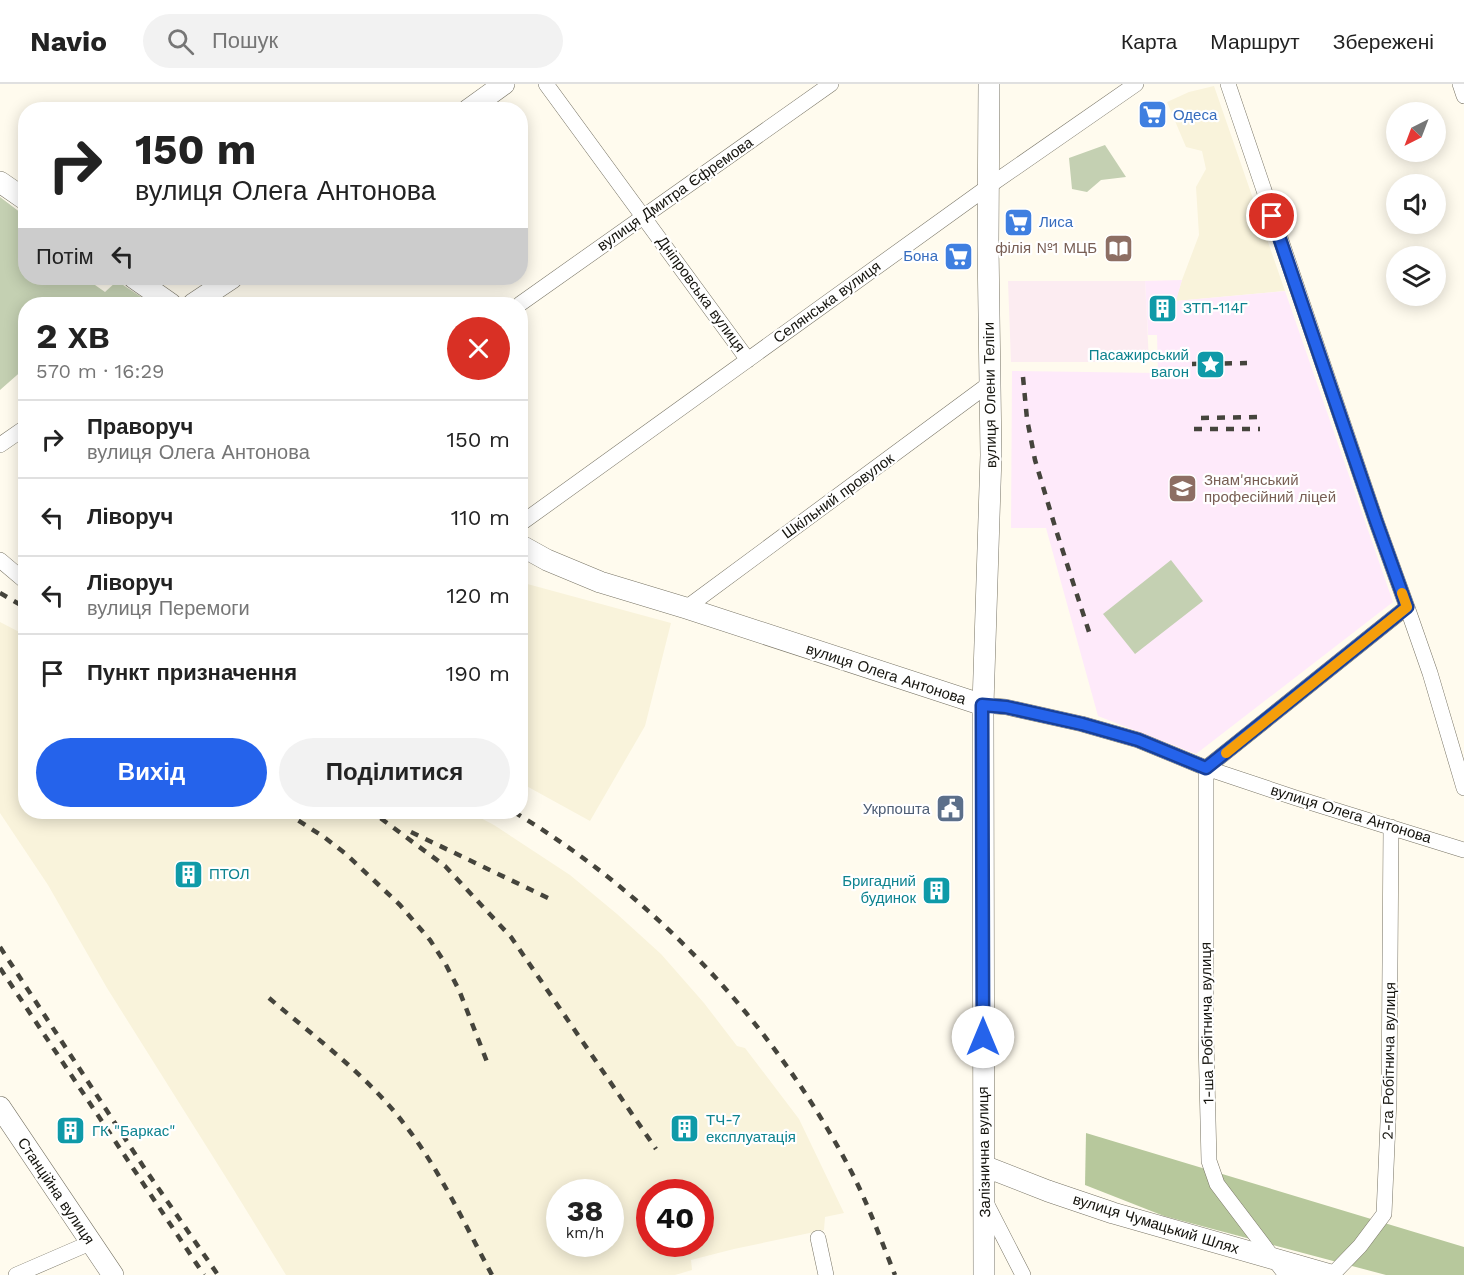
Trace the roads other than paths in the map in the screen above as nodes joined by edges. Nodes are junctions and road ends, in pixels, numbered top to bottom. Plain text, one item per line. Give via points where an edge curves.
1 (504, 84) edge
2 (546, 84) edge
3 (831, 84) edge
4 (989, 84) edge
5 (1136, 84) edge
6 (1228, 84) edge
7 (1461, 84) edge
8 (1464, 96) edge
9 (479, 102) edge
10 (0, 182) edge
11 (989, 186) junction
12 (18, 194) edge
13 (644, 216) junction
14 (144, 285) edge
15 (222, 285) edge
16 (161, 297) edge
17 (204, 297) edge
18 (528, 298) edge
19 (748, 360) junction
20 (989, 384) junction
21 (18, 433) edge
22 (0, 445) edge
23 (528, 518) edge
24 (528, 549) edge
25 (0, 560) edge
26 (18, 575) edge
27 (1407, 607) junction
28 (686, 608) junction
29 (982, 705) junction
30 (1206, 768) junction
31 (1464, 788) edge
32 (1392, 827) junction
33 (1464, 850) edge
34 (0, 1107) edge
35 (984, 1166) junction
36 (985, 1201) junction
37 (818, 1238) dead end
38 (90, 1243) junction
39 (1279, 1267) edge
40 (16, 1275) edge
41 (113, 1275) edge
42 (826, 1275) edge
43 (984, 1275) edge
44 (1023, 1275) edge
45 (1332, 1275) edge

1 - 9 street
2 - 13 street, Дніпровська вулиця
3 - 13 street, вулиця Дмитра Єфремова
4 - 11 street, вулиця Олени Теліги
5 - 11 street, Селянська вулиця
6 - 27 street
7 - 8 street
10 - 12 street
11 - 19 street, Селянська вулиця
11 - 20 street, вулиця Олени Теліги
13 - 18 street, вулиця Дмитра Єфремова
13 - 19 street, Дніпровська вулиця
14 - 16 street
15 - 17 street
19 - 23 street, Селянська вулиця
20 - 28 street, Шкільний провулок
20 - 29 street, вулиця Олени Теліги via 991,455
21 - 22 street
24 - 28 street, вулиця Олега Антонова via 600,582
25 - 26 street
27 - 30 street
27 - 31 street
28 - 29 street, вулиця Олега Антонова
29 - 30 street, вулиця Олега Антонова via 1082,724 1138,740
29 - 35 street, Залізнична вулиця
30 - 32 street, вулиця Олега Антонова
30 - 39 street, 1-ша Робітнича вулиця via 1209,1161 1217,1184
32 - 33 street, вулиця Олега Антонова
32 - 45 street, 2-га Робітнича вулиця via 1384,1214
34 - 38 street, Станційна вулиця
35 - 36 street, Залізнична вулиця
35 - 39 street, вулиця Чумацький Шлях
36 - 43 street, Залізнична вулиця
36 - 44 street
37 - 42 street
38 - 40 street
38 - 41 street, Станційна вулиця
39 - 45 street, вулиця Чумацький Шлях

